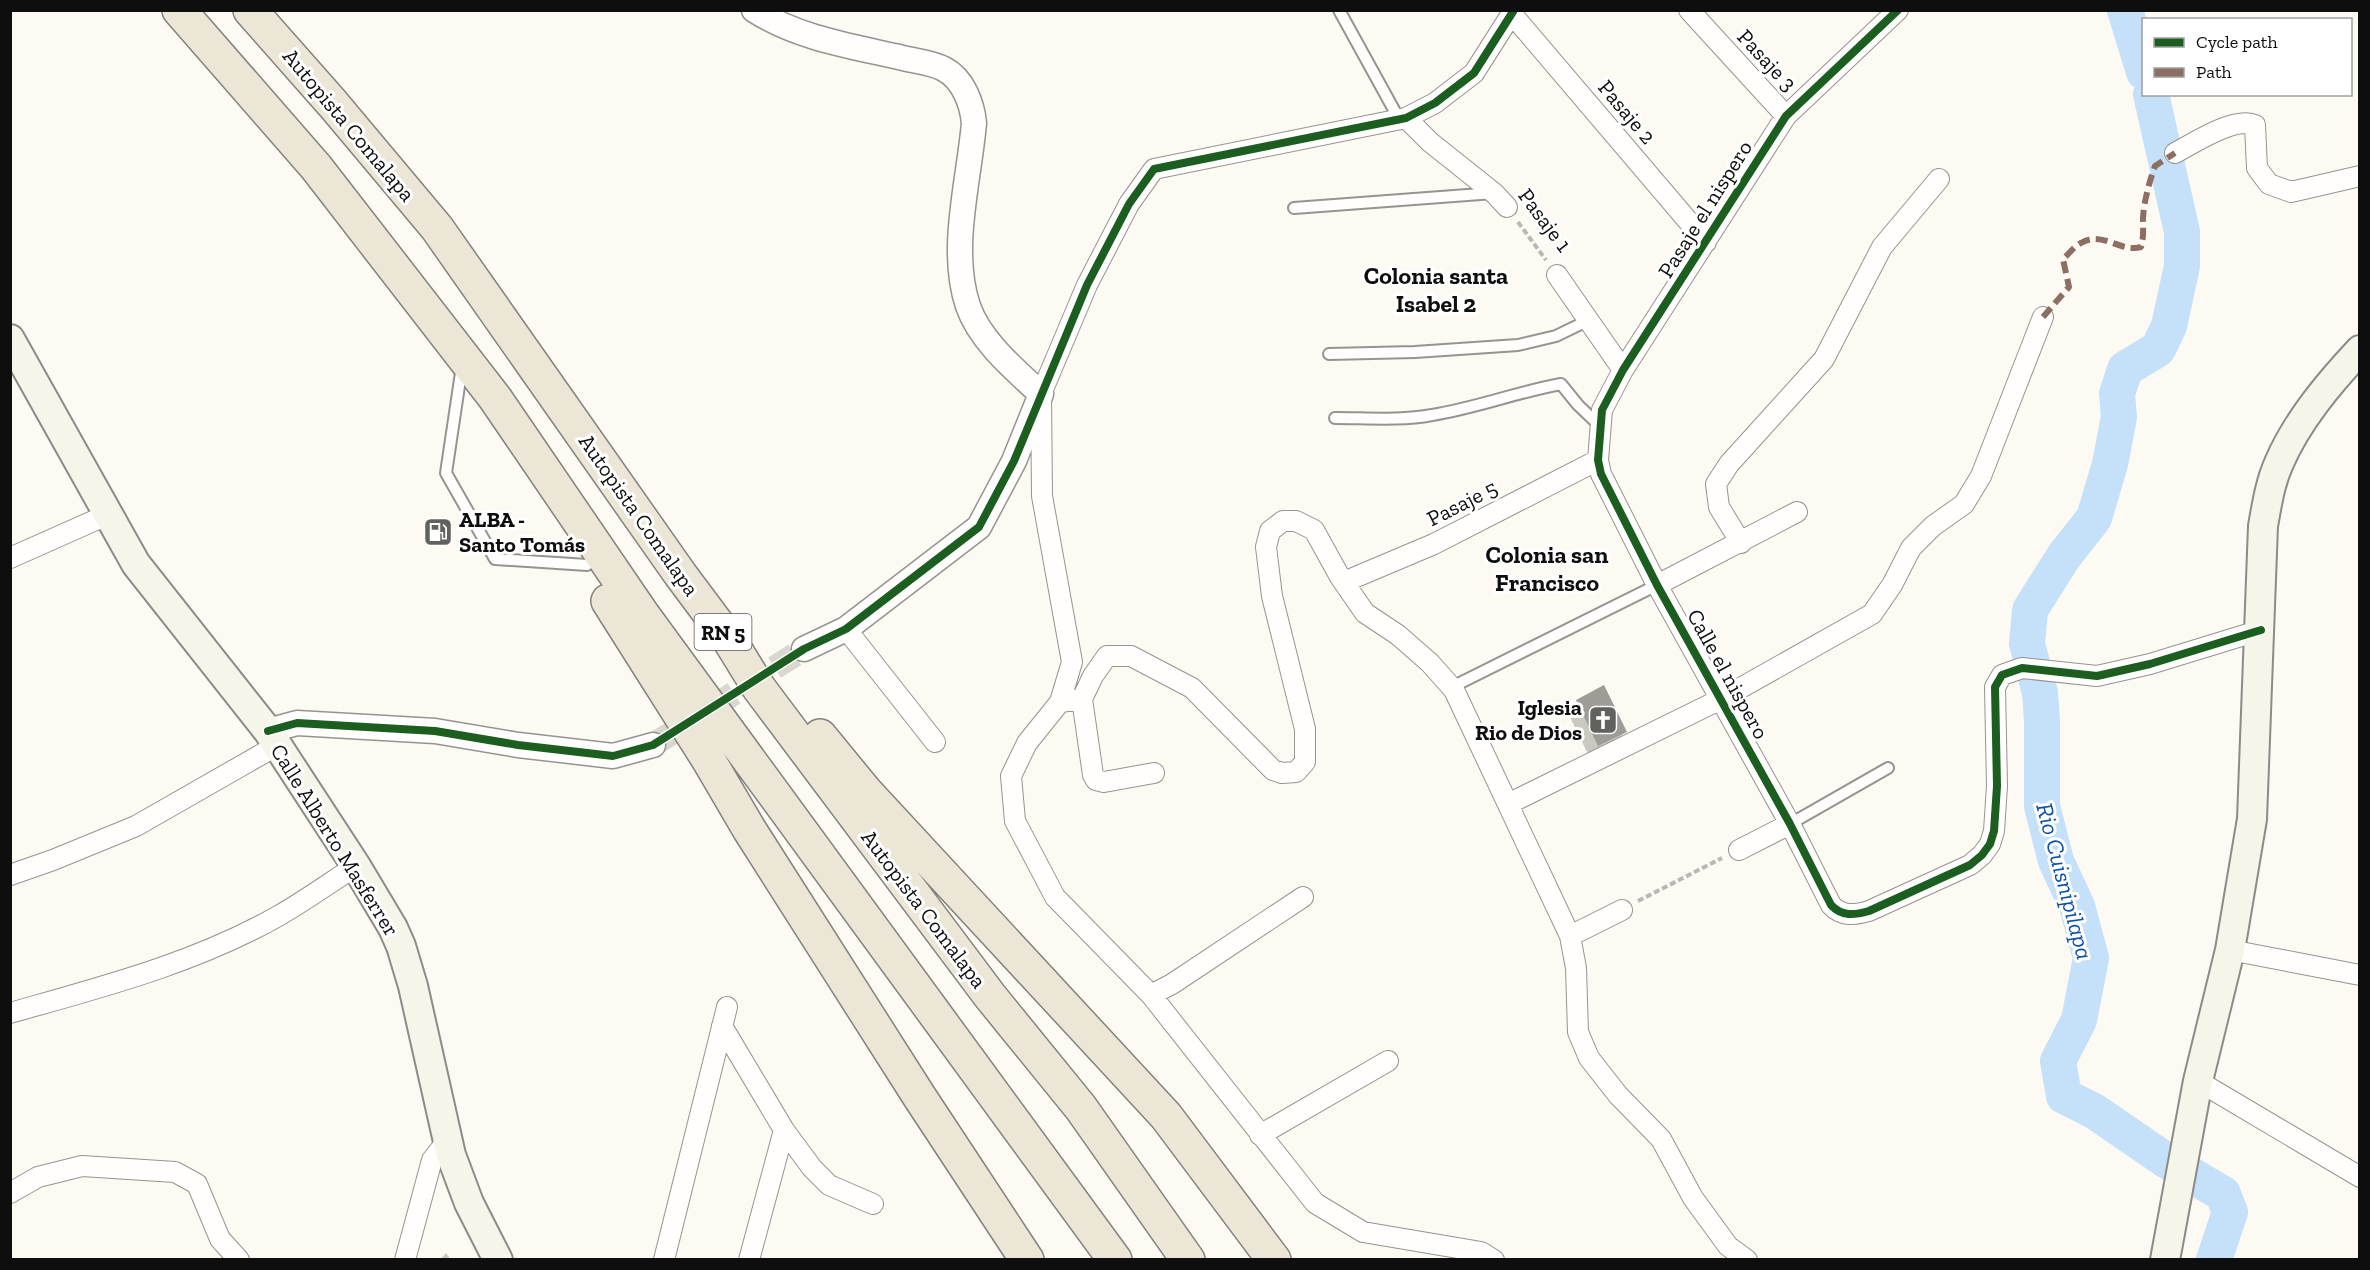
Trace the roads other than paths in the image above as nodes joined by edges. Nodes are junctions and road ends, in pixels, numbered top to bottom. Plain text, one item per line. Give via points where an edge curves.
1 (179, 10) edge
2 (250, 10) edge
3 (754, 10) edge
4 (1339, 10) edge
5 (1689, 10) edge
6 (1512, 12) edge
7 (1889, 14) edge
8 (1786, 116) junction
9 (1402, 118) junction
10 (2175, 153) dead end
11 (2360, 176) edge
12 (1939, 179) dead end
13 (1500, 200) joint
14 (1294, 208) dead end
15 (1706, 242) junction
16 (1557, 275) road end
17 (2043, 317) dead end
18 (1588, 320) junction
19 (10, 339) edge
20 (2360, 350) edge
21 (1329, 354) dead end
22 (463, 357) junction
23 (1623, 370) junction
24 (1041, 394) junction
25 (495, 398) junction
26 (1335, 418) dead end
27 (1600, 426) junction
28 (1598, 460) junction
29 (1797, 512) dead end
30 (109, 514) junction
31 (1741, 543) junction
32 (10, 558) edge
33 (587, 565) junction
34 (1344, 582) junction
35 (1657, 585) junction
36 (846, 629) junction
37 (2261, 630) junction
38 (730, 641) junction
39 (804, 649) tunnel mouth
40 (1452, 687) junction
41 (1082, 699) junction
42 (1721, 699) junction
43 (1060, 702) junction
44 (272, 739) junction
45 (935, 742) dead end
46 (653, 745) tunnel mouth
47 (1888, 768) dead end
48 (1154, 773) dead end
49 (1508, 804) junction
50 (1790, 824) junction
51 (1739, 850) road end
52 (356, 866) junction
53 (10, 875) edge
54 (1303, 897) dead end
55 (1622, 910) road end
56 (1570, 936) junction
57 (2230, 950) junction
58 (2360, 975) edge
59 (1151, 995) junction
60 (10, 1013) edge
61 (1388, 1061) dead end
62 (2198, 1081) junction
63 (784, 1130) junction
64 (1260, 1135) junction
65 (447, 1141) junction
66 (2360, 1177) edge
67 (10, 1193) edge
68 (873, 1204) dead end
69 (491, 1256) edge
70 (239, 1260) edge
71 (405, 1260) edge
72 (664, 1260) edge
73 (749, 1260) edge
74 (1027, 1260) edge
75 (1115, 1260) edge
76 (1188, 1260) edge
77 (1274, 1260) edge
78 (1494, 1260) edge
79 (1747, 1260) edge
80 (2165, 1260) edge

1 - 22 highway, RN 5 via 316,167
2 - 38 highway, Autopista Comalapa / RN 5 via 437,228
3 - 24 street via 807,35 941,68 962,87 971,104 974,123 959,243 968,308 984,336
4 - 9 lane
5 - 8 street, Pasaje 3
6 - 9 street via 1474,73 1435,103
6 - 15 street, Pasaje 2
7 - 8 street, Pasaje el nispero
8 - 15 street, Pasaje el nispero
9 - 13 street, Pasaje 1
9 - 24 street via 1154,169 1129,204 1087,285
10 - 11 street via 2218,130 2248,122 2255,125 2257,168 2269,184 2291,192
12 - 31 street via 1882,247 1824,359 1729,464 1716,484 1719,507
13 - 14 lane
15 - 23 street, Pasaje el nispero
16 - 18 street, Pasaje 1
17 - 42 street via 1981,476 1964,504 1911,548 1872,614
18 - 21 lane via 1556,336 1518,345
18 - 23 street, Pasaje 1
19 - 30 main road, Calle Alberto Masferrer
20 - 37 main road via 2333,378 2278,464 2263,526
22 - 25 highway, RN 5
22 - 33 lane via 446,473 495,559
23 - 27 street, Pasaje el nispero via 1602,410
24 - 36 street via 1014,461 979,526
24 - 43 street via 1042,496 1072,662
25 - 33 highway
25 - 75 highway, RN 5 via 643,615
26 - 27 lane via 1429,416 1561,384
27 - 28 street, Pasaje el nispero
28 - 34 street, Pasaje 5 via 1434,544
28 - 35 street, Calle el nispero via 1600,474
29 - 31 street
30 - 32 street
30 - 44 main road, Calle Alberto Masferrer via 136,564
31 - 35 street
33 - 74 highway via 749,829
34 - 40 street via 1365,613 1398,635
34 - 41 street via 1314,530 1296,521 1283,521 1270,531 1266,547 1272,596 1305,729 1305,762 1296,772 1273,770 1192,688 1131,656 1107,656
35 - 40 lane
35 - 42 street, Calle el nispero
36 - 39 street
36 - 45 street
37 - 50 street, Calle el nispero via 2097,676 2022,668 2002,675 1995,687 1996,819 1990,844 1970,865 1869,911 1846,914 1831,905
37 - 57 main road via 2252,819
38 - 76 highway, Autopista Comalapa / RN 5 via 759,688 849,811 1081,1108
38 - 77 highway via 775,681 867,792 1166,1116
40 - 49 street
41 - 43 street
41 - 48 street via 1096,780 1104,783
42 - 49 street
42 - 50 street, Calle el nispero
43 - 59 street via 1027,743 1011,776 1015,821 1055,897
44 - 46 street via 297,723 435,730 613,756
44 - 52 main road, Calle Alberto Masferrer
44 - 53 street via 136,826
47 - 50 lane
49 - 56 street
50 - 51 street
52 - 60 street via 279,915 225,942 146,974
52 - 65 main road, Calle Alberto Masferrer via 401,946
54 - 59 street
55 - 56 street
56 - 79 street via 1576,968 1578,1032 1589,1058 1617,1095 1661,1139 1693,1198 1728,1246
57 - 58 street
57 - 62 main road
59 - 64 street
61 - 64 street
62 - 66 street
62 - 80 main road
63 - 68 street via 829,1185
63 - 72 street via 725,1016
63 - 73 street
64 - 78 street via 1315,1203 1363,1232 1480,1252
65 - 69 main road, Calle Alberto Masferrer
65 - 71 street via 432,1160
67 - 70 street via 38,1177 82,1166 175,1172 197,1184 220,1239

